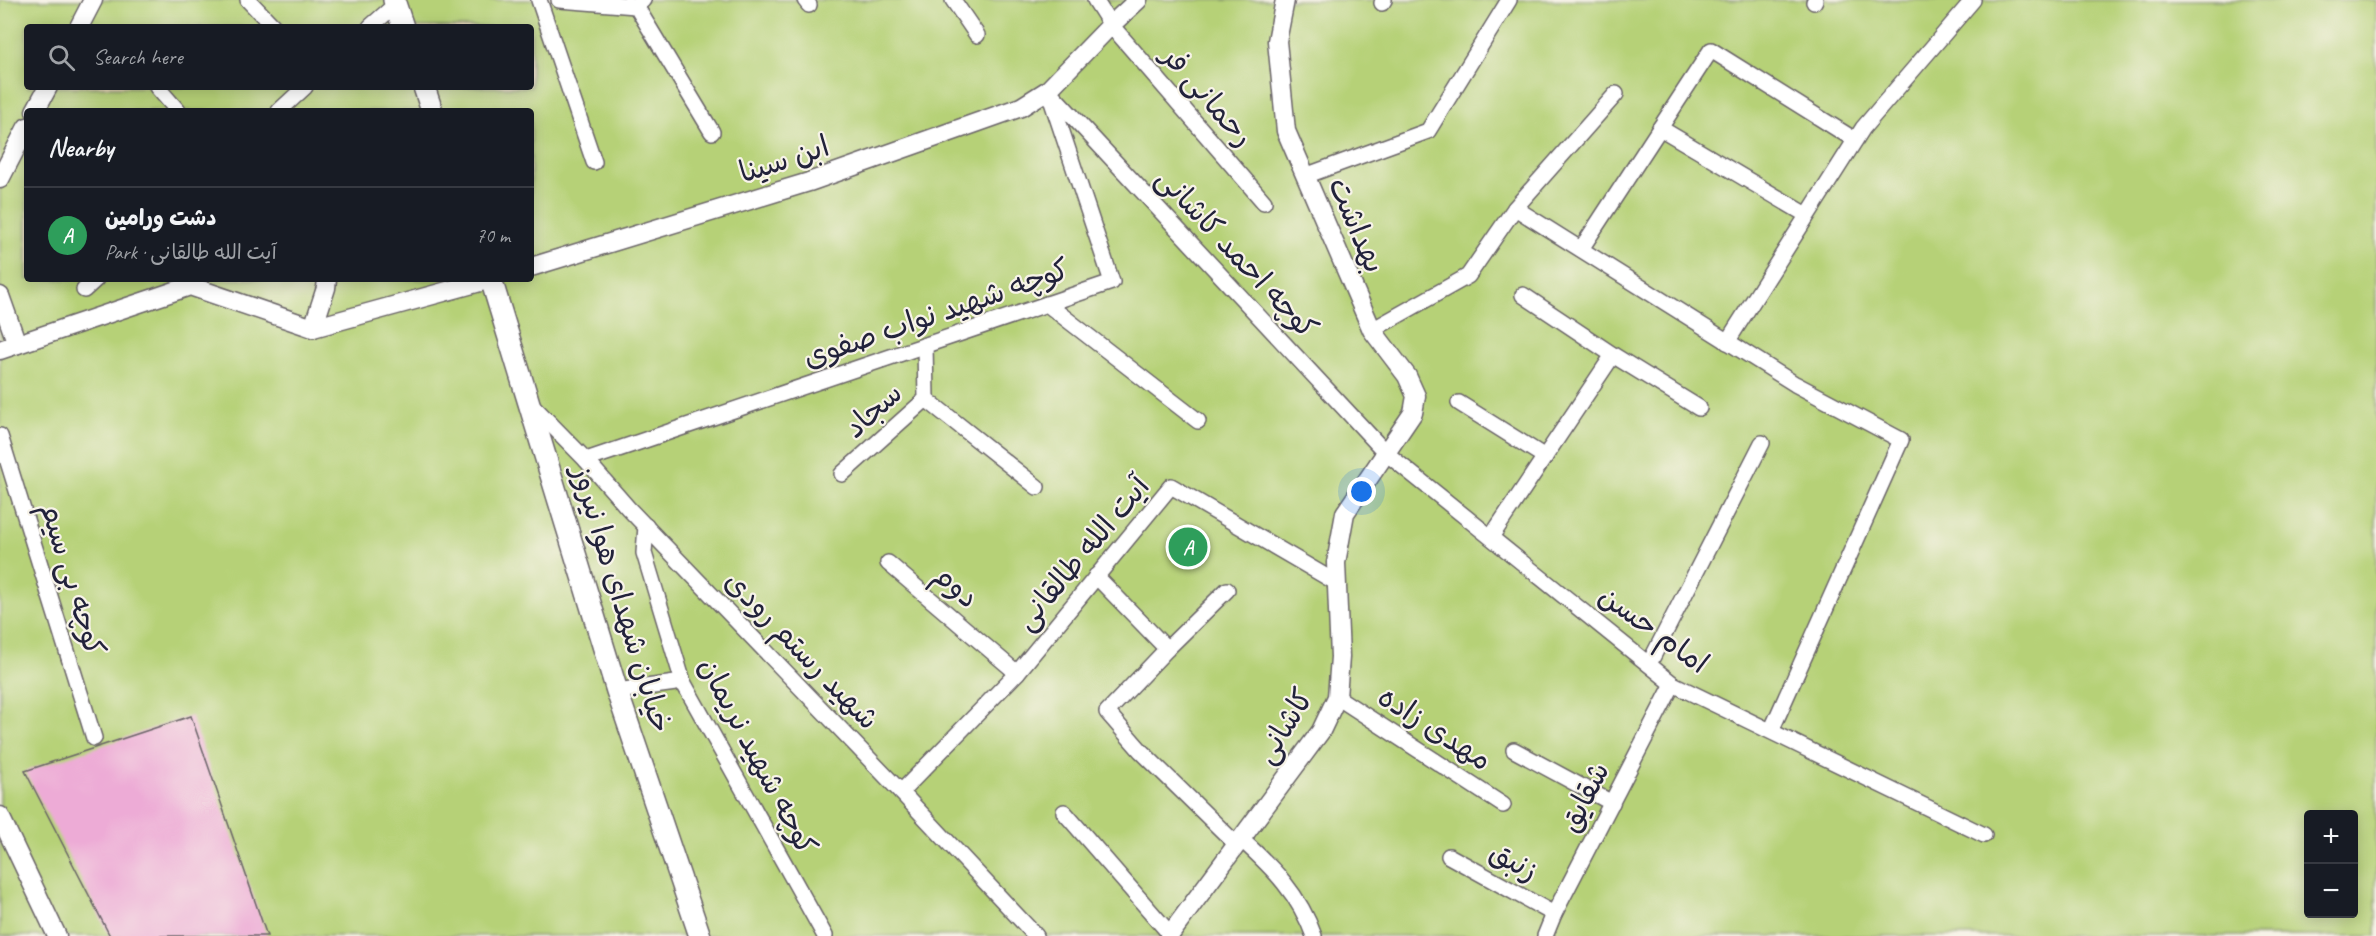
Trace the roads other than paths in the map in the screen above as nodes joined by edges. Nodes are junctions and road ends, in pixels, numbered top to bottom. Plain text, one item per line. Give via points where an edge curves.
1 (93, 0) edge
2 (248, 0) edge
3 (539, 0) edge
4 (560, 0) edge
5 (953, 0) edge
6 (1095, 0) edge
7 (1138, 0) edge
8 (1285, 0) edge
9 (1509, 0) edge
10 (1973, 0) edge
11 (394, 2) edge
12 (640, 3) edge
13 (81, 24) edge
14 (271, 24) edge
15 (373, 24) edge
16 (402, 24) edge
17 (1111, 24) junction
18 (978, 35) dead end
19 (46, 90) edge
20 (160, 90) edge
21 (302, 90) edge
22 (425, 90) edge
23 (1048, 90) junction
24 (1616, 94) dead end
25 (37, 108) edge
26 (176, 108) edge
27 (282, 108) edge
28 (431, 108) edge
29 (1660, 128) junction
30 (712, 132) dead end
31 (24, 133) edge
32 (1855, 140) junction
33 (594, 162) dead end
34 (1305, 176) junction
35 (0, 179) edge
36 (1264, 202) dead end
37 (1515, 208) junction
38 (1807, 215) junction
39 (1581, 249) junction
40 (534, 266) edge
41 (327, 282) edge
42 (480, 282) edge
43 (492, 282) edge
44 (191, 283) edge
45 (0, 296) edge
46 (1523, 296) dead end
47 (1047, 304) junction
48 (313, 328) junction
49 (1372, 330) junction
50 (1727, 342) junction
51 (925, 345) junction
52 (8, 347) edge
53 (1613, 355) junction
54 (926, 399) junction
55 (529, 402) junction
56 (1459, 403) dead end
57 (1699, 408) dead end
58 (1198, 421) dead end
59 (0, 436) edge
60 (1762, 443) dead end
61 (1386, 453) junction
62 (1545, 457) junction
63 (586, 460) junction
64 (842, 474) dead end
65 (1037, 487) dead end
66 (646, 526) junction
67 (1491, 537) junction
68 (888, 563) dead end
69 (1096, 576) junction
70 (1336, 583) junction
71 (1227, 590) dead end
72 (1167, 649) junction
73 (1650, 664) junction
74 (1017, 673) junction
75 (683, 682) junction
76 (1674, 684) junction
77 (618, 690) junction
78 (1337, 697) junction
79 (1771, 731) junction
80 (94, 738) dead end
81 (1514, 750) dead end
82 (902, 792) junction
83 (1612, 803) junction
84 (1503, 805) dead end
85 (1064, 812) dead end
86 (0, 816) edge
87 (1984, 835) dead end
88 (1239, 842) junction
89 (1449, 856) dead end
90 (1554, 914) junction
91 (1170, 935) edge
92 (57, 936) edge
93 (700, 936) edge
94 (825, 936) edge
95 (1036, 936) edge
96 (1314, 936) edge
97 (1545, 936) edge

1 - 13 street
2 - 14 street
3 - 33 street
4 - 12 street
5 - 18 street
6 - 17 street, رحمانی فر
7 - 17 street, ابن سینا
8 - 34 street, بهداشت via 1277,41 1286,131
9 - 34 street via 1428,131
10 - 32 street
11 - 15 street
11 - 16 main road
12 - 30 street
17 - 23 street, ابن سینا
17 - 36 street, رحمانی فر
19 - 25 street
20 - 26 street
21 - 27 street
22 - 28 main road
23 - 40 street, ابن سینا via 1021,106 809,182
23 - 47 street, کوچه شهید نواب صفوی via 1112,282
23 - 61 street, کوچه احمد کاشانی
24 - 37 street
29 - 32 street via 1711,50
29 - 38 street
29 - 39 street
31 - 35 street
32 - 38 street
34 - 49 street, بهداشت
37 - 39 street
37 - 49 street via 1468,276
38 - 50 street
39 - 50 street
41 - 48 street
42 - 48 street
43 - 55 main road, خیابان شهدای هوا نیروز
44 - 48 street
44 - 52 street
45 - 52 street
46 - 53 street
47 - 51 street, کوچه شهید نواب صفوی
47 - 58 street
49 - 61 street, بهداشت via 1407,376 1416,396 1413,413
50 - 79 street via 1795,384 1901,440
51 - 54 street, سجاد
51 - 63 street, کوچه شهید نواب صفوی
53 - 57 street
53 - 62 street
54 - 64 street, سجاد
54 - 65 street
55 - 63 street, شهید رستم رودی
55 - 77 main road, خیابان شهدای هوا نیروز
56 - 62 street
59 - 80 street, کوچه بی سیم
60 - 73 street
61 - 67 street, امام حسن
61 - 70 street, کاشانی via 1345,513
62 - 67 street
63 - 66 street, شهید رستم رودی
66 - 75 street, کوچه شهید نریمان via 644,553
66 - 82 street, شهید رستم رودی
67 - 73 street, امام حسن
68 - 74 street, دوم
69 - 70 street, آیت الله طالقانی via 1171,486
69 - 72 street
69 - 74 street, آیت الله طالقانی
70 - 78 street, کاشانی via 1340,657
71 - 72 street
72 - 88 street via 1107,712 1141,751
73 - 76 street, امام حسن
74 - 82 street, آیت الله طالقانی
75 - 77 street
75 - 94 street, کوچه شهید نریمان
76 - 79 street, امام حسن
76 - 83 street, شقایق
77 - 93 main road, خیابان شهدای هوا نیروز
78 - 84 street, مهدی زاده
78 - 88 street, کاشانی via 1321,731
79 - 87 street, امام حسن
81 - 83 street
82 - 95 street, شهید رستم رودی
83 - 90 street, شقایق
85 - 91 street
86 - 92 street
88 - 91 street, کاشانی
88 - 96 street via 1275,870 1305,911
89 - 90 street, زنبق
90 - 97 street, شقایق

